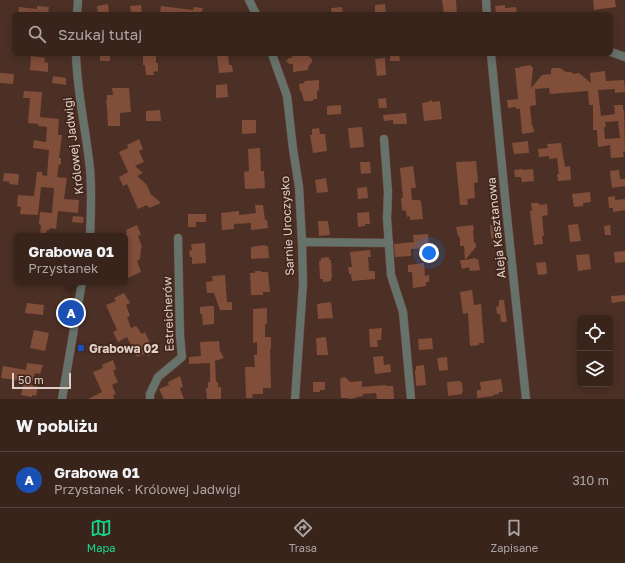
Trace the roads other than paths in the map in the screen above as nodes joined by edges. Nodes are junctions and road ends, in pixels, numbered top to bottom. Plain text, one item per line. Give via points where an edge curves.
1 (78, 0) edge
2 (249, 0) edge
3 (486, 0) edge
4 (77, 12) edge
5 (255, 12) edge
6 (487, 12) edge
7 (613, 53) edge
8 (76, 56) edge
9 (273, 56) edge
10 (492, 56) edge
11 (625, 56) edge
12 (384, 139) dead end
13 (90, 233) edge
14 (178, 238) dead end
15 (302, 242) junction
16 (389, 243) junction
17 (81, 285) edge
18 (62, 399) edge
19 (150, 399) edge
20 (295, 399) edge
21 (410, 399) edge
22 (526, 399) edge

1 - 4 street
2 - 5 street
3 - 6 street
7 - 11 street
8 - 13 street, Królowej Jadwigi via 78,89 90,170
9 - 15 street, Sarnie Uroczysko via 287,96 299,186
10 - 22 street, Aleja Kasztanowa
12 - 16 street
14 - 19 street, Estreicherów via 182,357 158,377
15 - 16 street
15 - 20 street, Sarnie Uroczysko
16 - 21 street via 391,275 403,312
17 - 18 street

